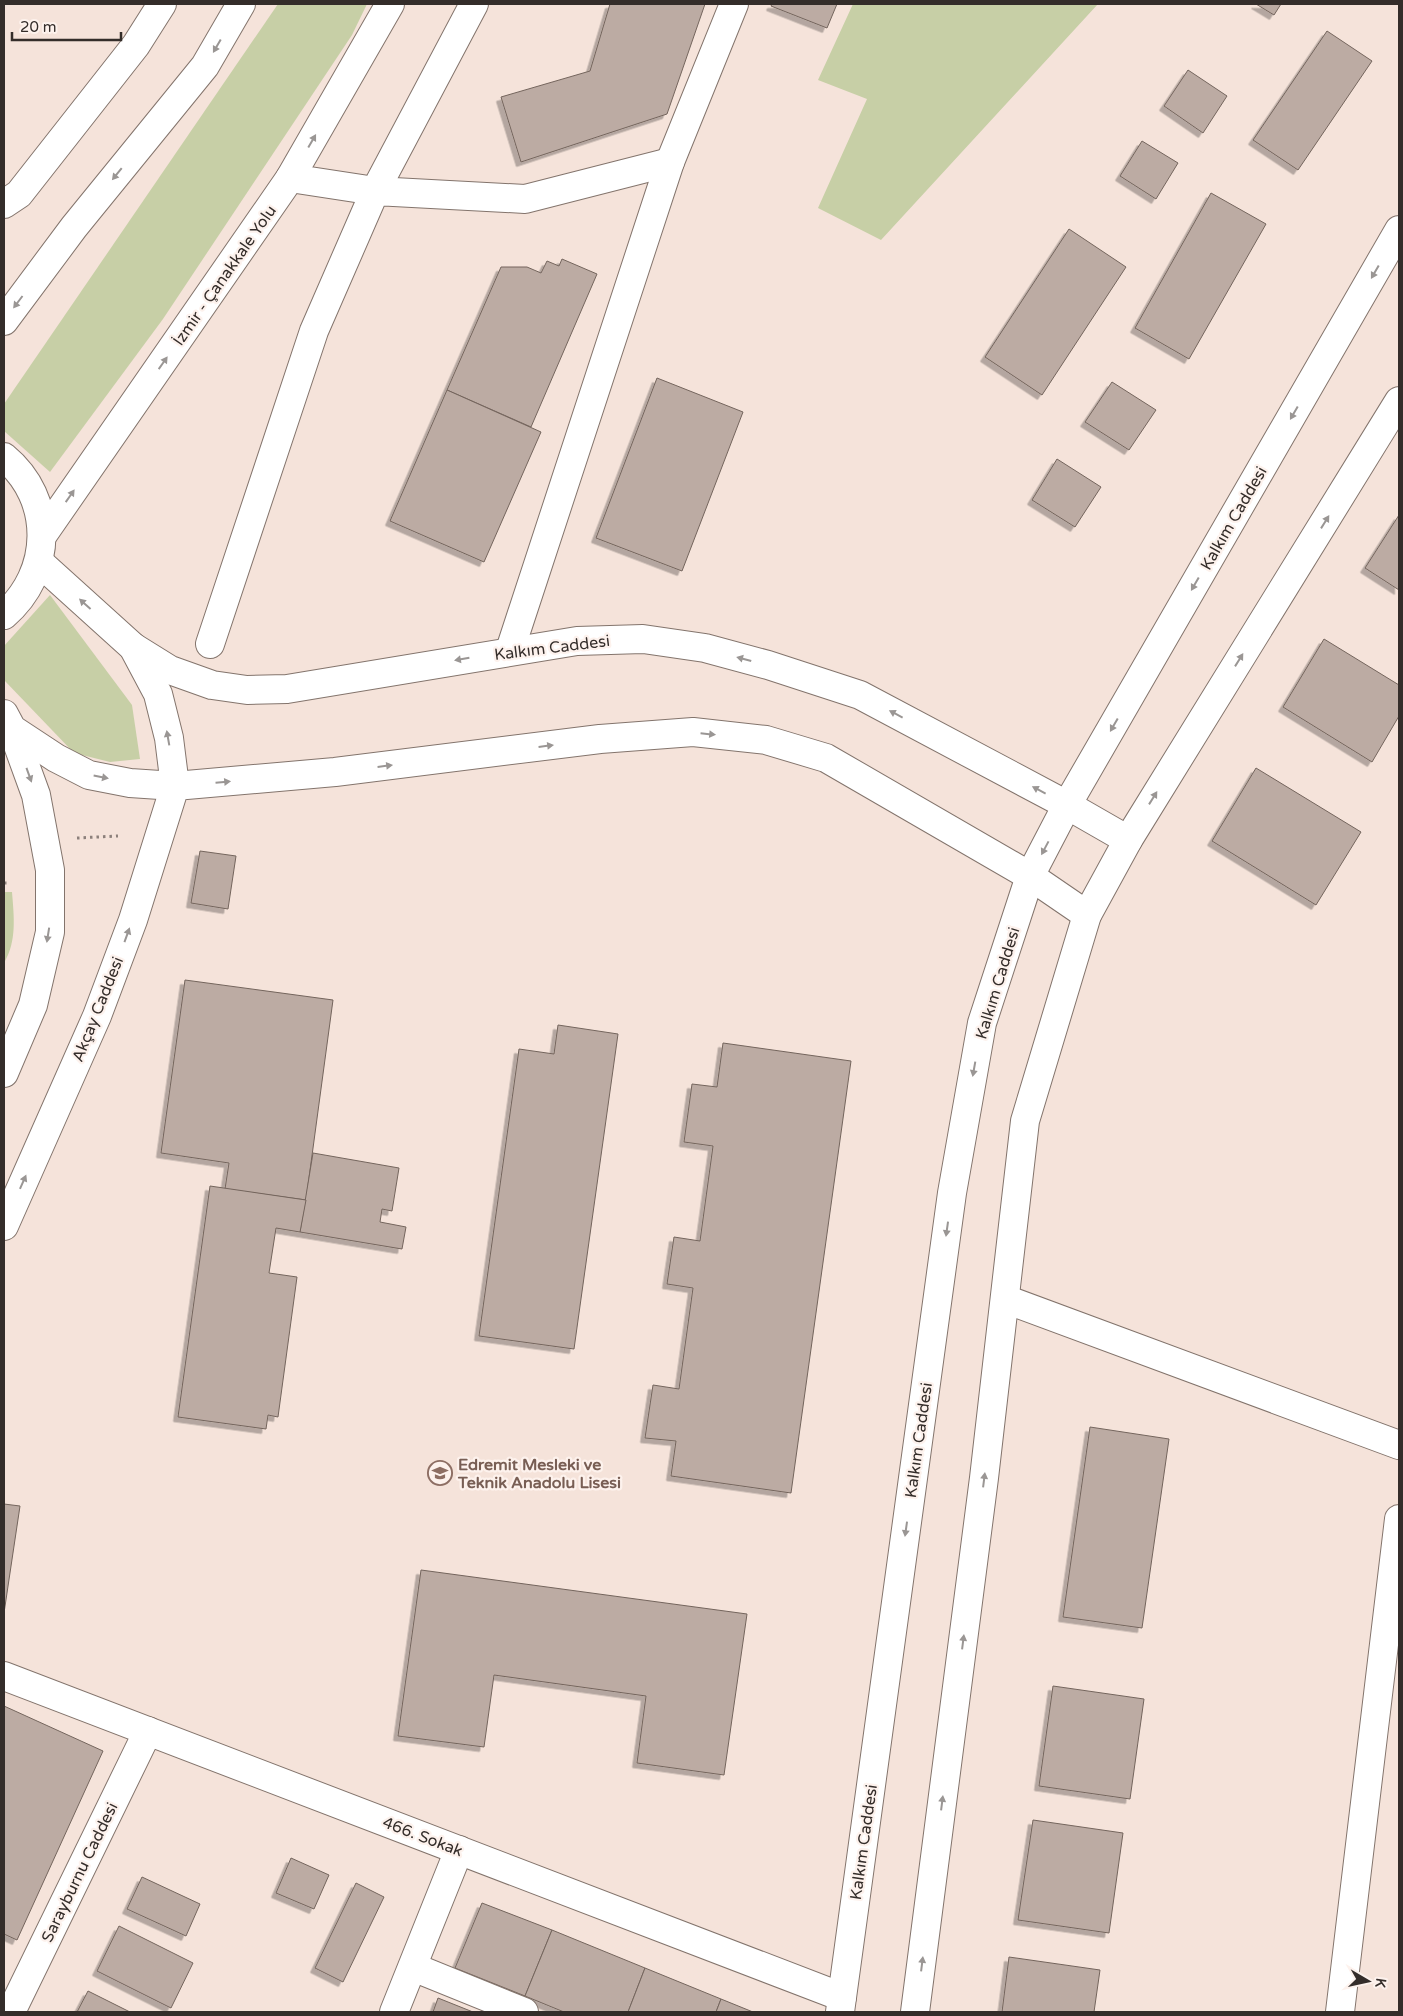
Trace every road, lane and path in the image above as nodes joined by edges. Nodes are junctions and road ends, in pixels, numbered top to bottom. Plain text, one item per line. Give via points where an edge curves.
1 (162, 4) edge
2 (241, 4) edge
3 (390, 4) edge
4 (474, 4) edge
5 (734, 4) edge
6 (670, 162) junction
7 (290, 178) junction
8 (375, 191) junction
9 (4, 204) edge
10 (1399, 230) edge
11 (4, 321) edge
12 (1399, 401) edge
13 (4, 457) edge
14 (40, 549) junction
15 (4, 615) edge
16 (210, 644) dead end
17 (133, 647) junction
18 (510, 650) junction
19 (8, 722) edge
20 (174, 786) junction
21 (1067, 805) junction
22 (118, 836) dead end
23 (69, 839) dead end
24 (1128, 840) junction
25 (1030, 876) junction
26 (4, 882) edge
27 (10, 883) dead end
28 (1087, 915) junction
29 (4, 1074) edge
30 (4, 1226) edge
31 (1005, 1299) junction
32 (1399, 1445) edge
33 (1399, 1520) edge
34 (4, 1676) edge
35 (148, 1731) junction
36 (459, 1850) junction
37 (413, 1966) junction
38 (11, 1999) edge
39 (841, 2004) edge
40 (394, 2012) edge
41 (524, 2012) edge
42 (915, 2012) edge
43 (1340, 2012) edge

1 - 9 main road via 136,45 19,194
2 -> 11 main road via 205,66 74,227
7 -> 3 main road, İzmir - Çanakkale Yolu
4 - 8 main road
5 - 6 main road
6 - 8 main road via 525,199
6 - 18 main road
7 - 8 main road
14 -> 7 main road, İzmir - Çanakkale Yolu
8 - 16 main road via 314,331
10 -> 21 main road, Kalkım Caddesi
24 -> 12 main road
13 - 14 main road, İzmir - Çanakkale Yolu via 29,486 39,510
14 - 15 main road, İzmir - Çanakkale Yolu via 30,586
17 -> 14 main road
18 -> 17 main road, Kalkım Caddesi via 288,689 247,690 212,685 170,670
20 -> 17 main road via 169,738 158,694
21 -> 18 main road, Kalkım Caddesi via 860,694 768,665 705,648 643,638 577,641
19 -> 20 main road via 56,758 89,775 130,783
19 -> 29 main road via 36,795 50,870 50,932 33,1005
20 -> 25 main road via 335,772 600,739 693,732 766,740 826,758
30 -> 20 main road, Akçay Caddesi via 97,1016 133,920
21 - 24 main road, Kalkım Caddesi
21 -> 25 main road, Kalkım Caddesi
22 - 23 path
24 - 28 main road
25 - 28 main road
25 -> 39 main road, Kalkım Caddesi via 982,1023 952,1193
26 - 27 path
28 - 31 main road via 1025,1122
31 - 32 main road
42 -> 31 main road
33 - 43 main road
34 - 35 main road, 466. Sokak
35 - 36 main road, 466. Sokak
35 - 38 main road, Sarayburnu Caddesi
36 - 37 main road
36 - 39 main road, 466. Sokak
37 - 40 main road
37 - 41 main road

